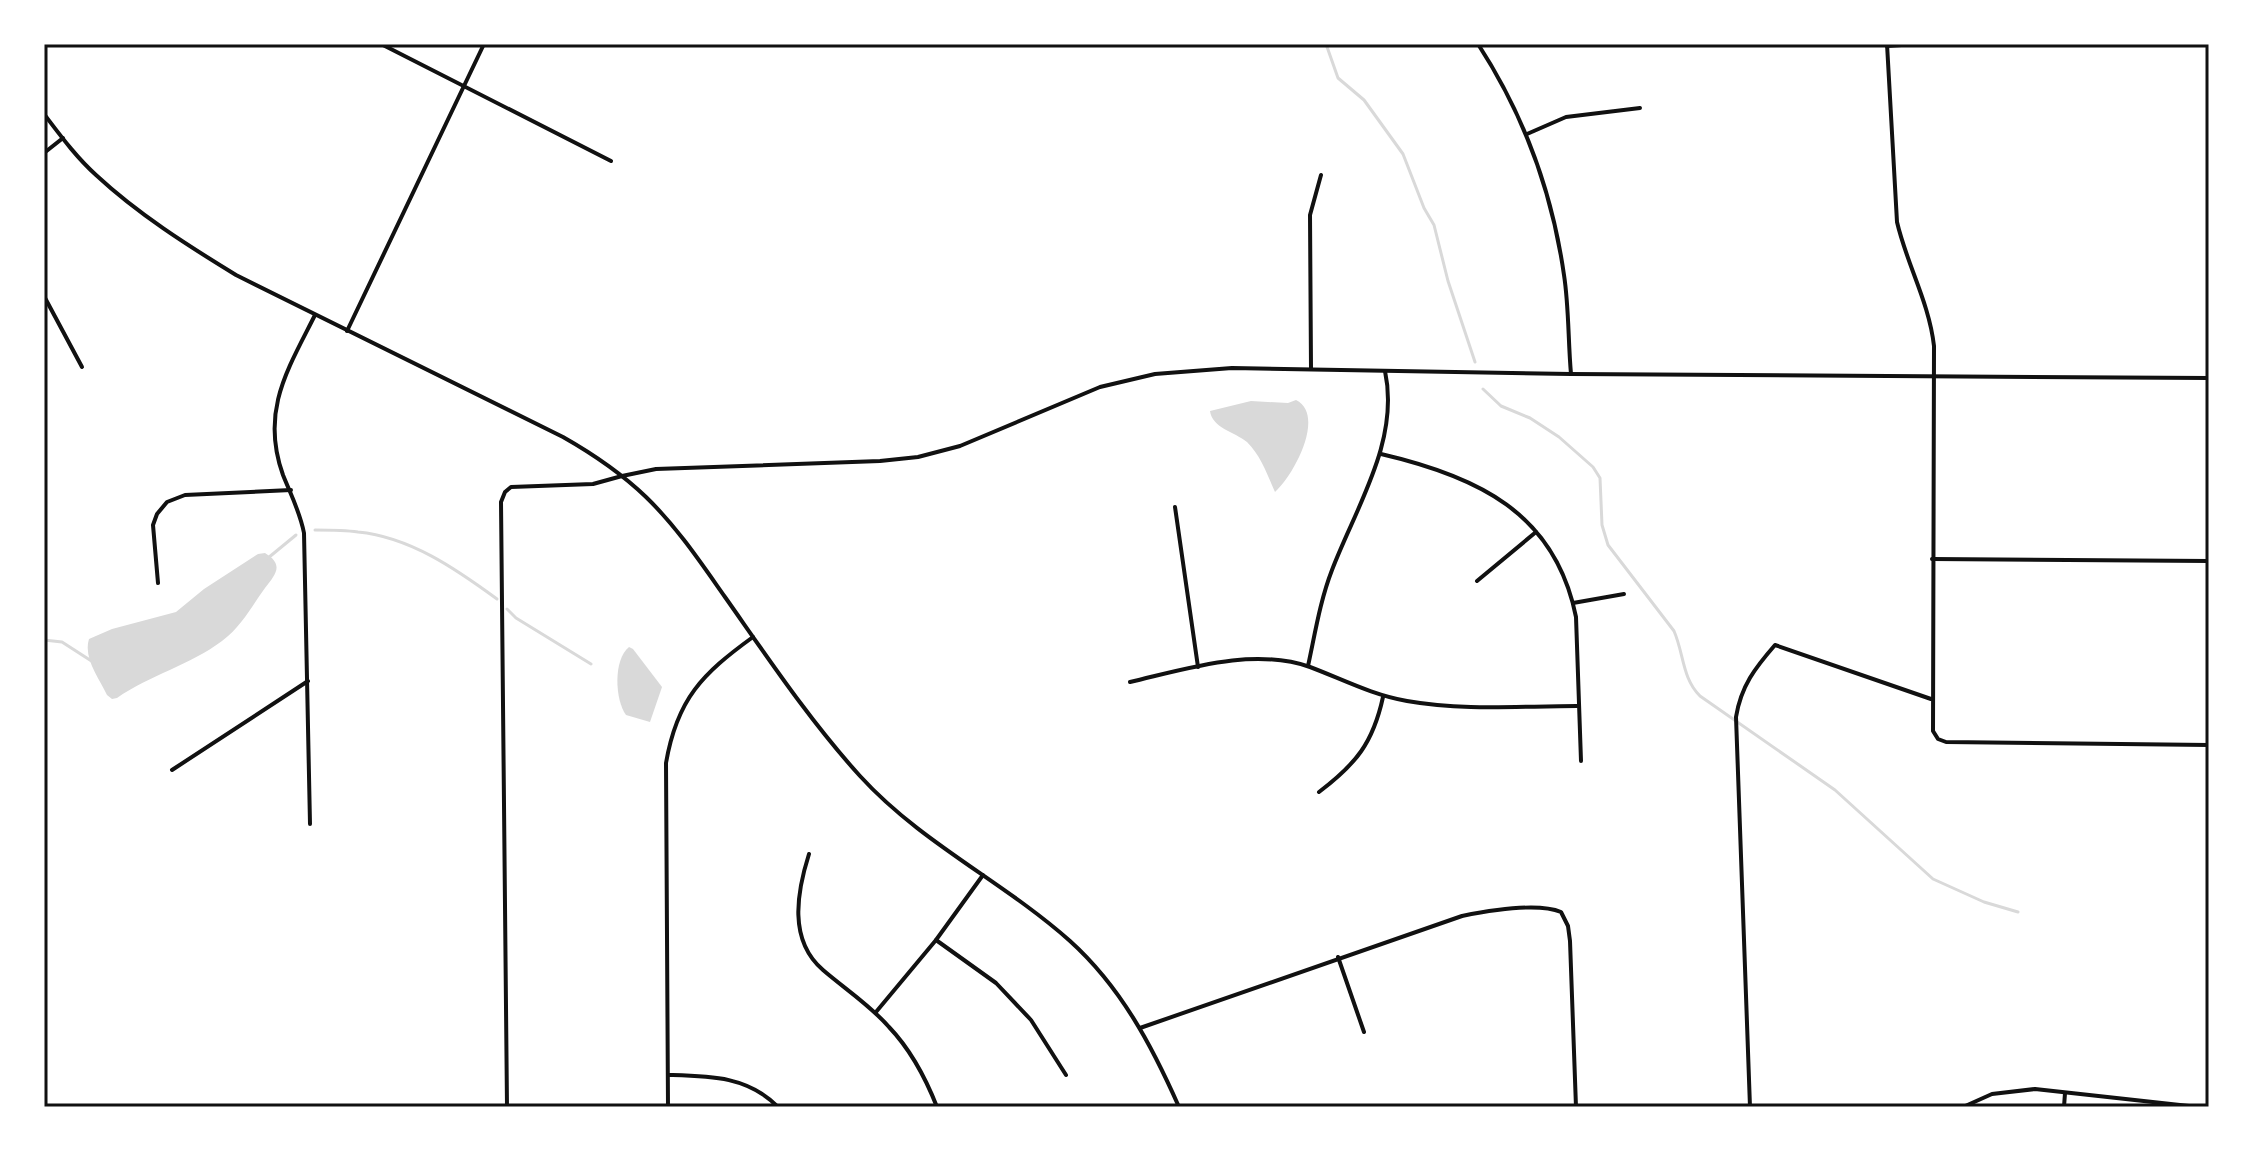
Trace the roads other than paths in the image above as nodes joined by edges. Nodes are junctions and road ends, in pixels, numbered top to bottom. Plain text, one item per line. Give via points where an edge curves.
1 (381, 44) edge
2 (484, 44) edge
3 (1478, 44) edge
4 (1916, 44) edge
5 (1887, 45) edge
6 (465, 85) junction
7 (1640, 108) dead end
8 (44, 114) edge
9 (1527, 134) junction
10 (63, 138) junction
11 (44, 153) edge
12 (611, 161) dead end
13 (1321, 175) dead end
14 (44, 296) edge
15 (315, 315) junction
16 (347, 331) junction
17 (82, 367) dead end
18 (1311, 369) junction
19 (1385, 371) junction
20 (1571, 374) junction
21 (1933, 376) junction
22 (2209, 378) edge
23 (1381, 454) junction
24 (622, 476) junction
25 (291, 490) junction
26 (1175, 507) dead end
27 (1536, 532) junction
28 (1932, 559) junction
29 (2209, 561) edge
30 (1477, 581) dead end
31 (158, 583) dead end
32 (1624, 594) dead end
33 (1573, 603) junction
34 (753, 637) junction
35 (1308, 666) junction
36 (1198, 667) junction
37 (308, 681) junction
38 (1130, 682) dead end
39 (1383, 697) junction
40 (1931, 699) junction
41 (1577, 706) junction
42 (2209, 745) edge
43 (1581, 761) dead end
44 (172, 770) dead end
45 (1319, 792) dead end
46 (310, 824) dead end
47 (809, 854) dead end
48 (983, 875) junction
49 (936, 940) junction
50 (1338, 957) junction
51 (875, 1013) junction
52 (1140, 1028) junction
53 (1364, 1032) dead end
54 (669, 1075) junction
55 (1066, 1075) dead end
56 (2065, 1093) junction
57 (507, 1107) edge
58 (668, 1107) edge
59 (778, 1107) edge
60 (937, 1107) edge
61 (1179, 1107) edge
62 (1576, 1107) edge
63 (1750, 1107) edge
64 (1963, 1107) edge
65 (2064, 1107) edge
66 (2198, 1107) edge

1 - 6 street
2 - 6 street
3 - 9 street
4 - 5 street
5 - 21 street via 1897,222 1932,325
6 - 12 street
6 - 16 street
7 - 9 street via 1566,117
8 - 10 street
9 - 20 street via 1560,247
10 - 11 street
10 - 15 street via 94,174 162,228 236,275
13 - 18 street via 1310,215
14 - 17 street
15 - 16 street
15 - 25 street via 276,403 279,459
16 - 24 street via 563,437
18 - 19 street
18 - 24 street via 1232,368 1127,380 960,446 918,457 656,469
19 - 20 street
19 - 23 street via 1389,411
20 - 21 street
21 - 22 street
21 - 28 street
23 - 27 street via 1480,486
23 - 35 street via 1324,591
24 - 34 street via 689,546
24 - 57 street via 593,484 511,487 501,502
25 - 31 street via 185,495 167,502 153,525
25 - 37 street via 304,533
26 - 36 street
27 - 30 street
27 - 33 street
28 - 29 street
28 - 40 street
32 - 33 street
33 - 41 street
34 - 48 street via 862,779 903,817
34 - 54 street via 690,693 669,742
35 - 36 street via 1244,660
35 - 39 street
36 - 38 street
37 - 44 street
37 - 46 street
39 - 41 street via 1457,708
39 - 45 street via 1366,745 1347,771
40 - 42 street via 1932,727 1946,742
40 - 63 street via 1775,645 1742,690 1736,717
41 - 43 street
47 - 51 street via 798,888 798,910 809,952 820,968
48 - 49 street
48 - 52 street via 1071,941 1108,981
49 - 51 street
49 - 55 street via 996,983 1031,1020
50 - 52 street
50 - 53 street
50 - 62 street via 1476,913 1561,912 1570,941
51 - 60 street via 921,1072
52 - 61 street
54 - 58 street
54 - 59 street via 722,1077 748,1085
56 - 64 street via 2011,1090
56 - 65 street
56 - 66 street

